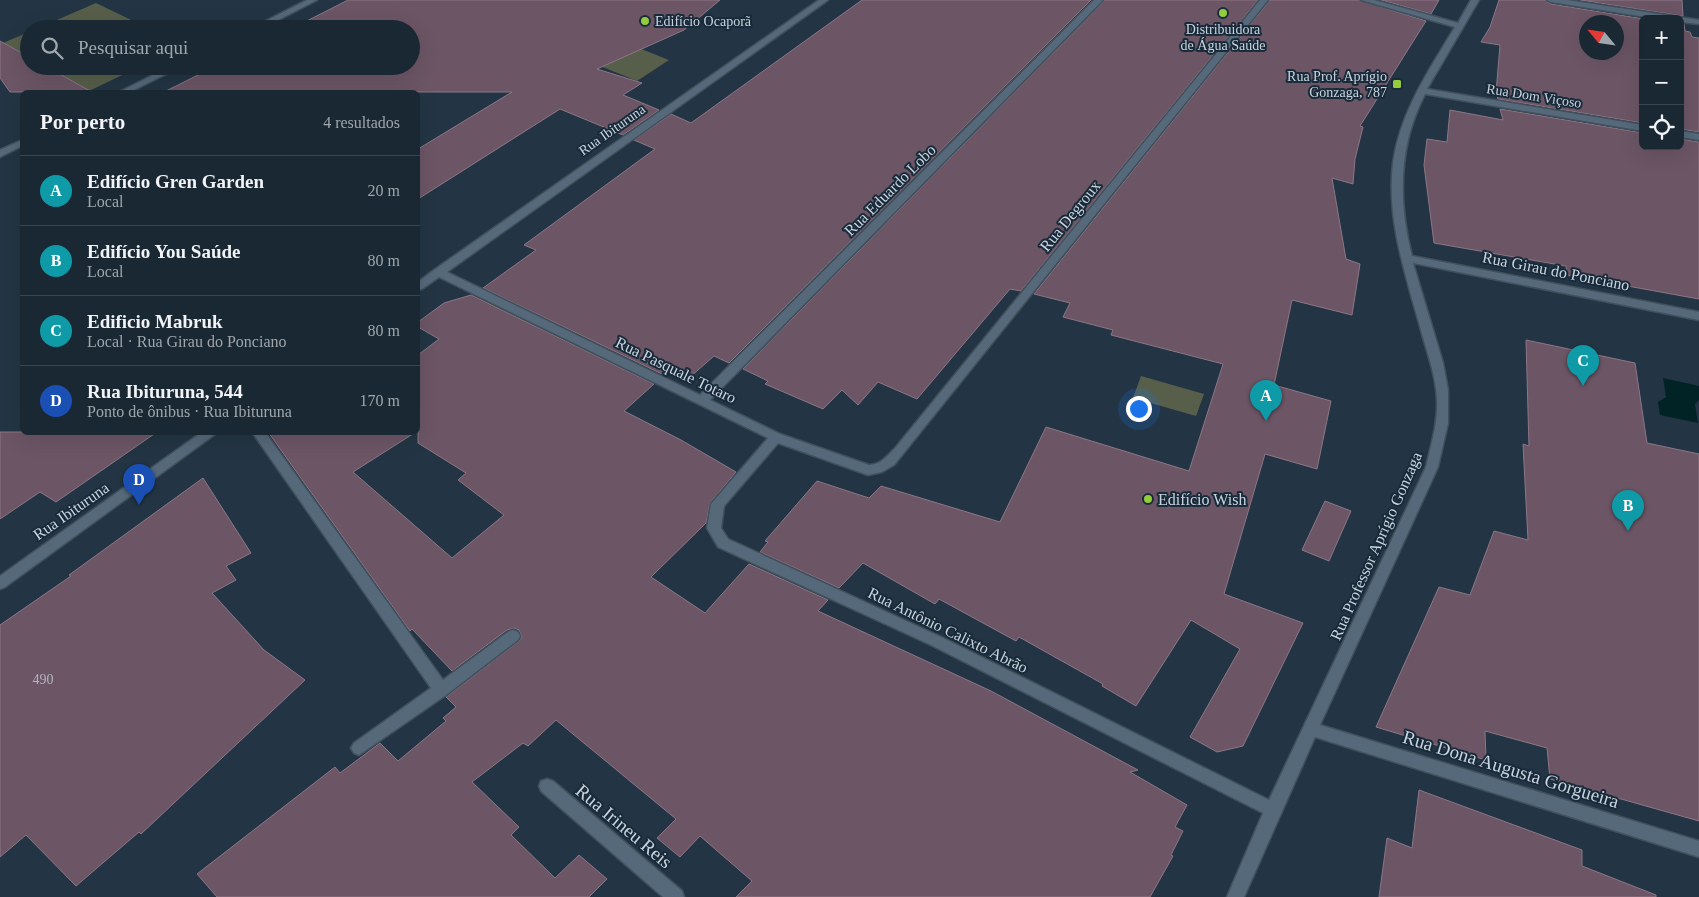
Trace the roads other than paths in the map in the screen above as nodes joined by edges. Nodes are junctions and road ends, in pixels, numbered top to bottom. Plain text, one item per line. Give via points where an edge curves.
1 (313, 0) edge
2 (811, 0) edge
3 (824, 0) edge
4 (1099, 0) edge
5 (1264, 0) edge
6 (1365, 0) edge
7 (1475, 0) edge
8 (1551, 0) edge
9 (804, 15) junction
10 (1650, 15) edge
11 (272, 20) edge
12 (1684, 20) edge
13 (1699, 22) edge
14 (1461, 26) junction
15 (159, 75) edge
16 (128, 90) edge
17 (1421, 91) junction
18 (1639, 127) edge
19 (1684, 135) edge
20 (1699, 137) edge
21 (20, 144) edge
22 (0, 154) edge
23 (1407, 258) junction
24 (438, 272) junction
25 (420, 285) edge
26 (1699, 316) edge
27 (702, 401) junction
28 (208, 435) edge
29 (260, 435) edge
30 (776, 436) junction
31 (900, 450) joint
32 (0, 583) edge
33 (513, 636) dead end
34 (441, 690) junction
35 (1312, 728) junction
36 (359, 748) dead end
37 (547, 786) dead end
38 (1273, 810) junction
39 (1699, 848) edge
40 (676, 897) edge
41 (1235, 897) edge

1 - 11 street
2 - 9 street
3 - 9 street, Rua Ibituruna
4 - 27 street, Rua Eduardo Lobo
5 - 31 street, Rua Degroux
6 - 14 street
7 - 14 street, Rua Professor Aprígio Gonzaga
8 - 10 street
9 - 24 street, Rua Ibituruna
12 - 13 street
14 - 17 street, Rua Professor Aprígio Gonzaga
15 - 16 street
17 - 18 street, Rua Dom Viçoso
17 - 23 street, Rua Professor Aprígio Gonzaga via 1402,140 1398,163 1396,192
19 - 20 street
21 - 22 street
23 - 26 street, Rua Girau do Ponciano
23 - 35 street, Rua Professor Aprígio Gonzaga via 1440,374 1443,407 1438,443 1432,467
24 - 25 street, Rua Ibituruna
24 - 27 street, Rua Pasquale Totaro
27 - 30 street, Rua Pasquale Totaro
28 - 32 street, Rua Ibituruna
29 - 34 street
30 - 31 street, Rua Pasquale Totaro via 868,470 883,467
30 - 38 street, Rua Antônio Calixto Abrão via 718,504 714,528 723,543 936,641
33 - 34 street
34 - 36 street
35 - 38 street, Rua Professor Aprígio Gonzaga
35 - 39 street, Rua Dona Augusta Gorgueira
37 - 40 street, Rua Irineu Reis
38 - 41 street, Rua Professor Aprígio Gonzaga

